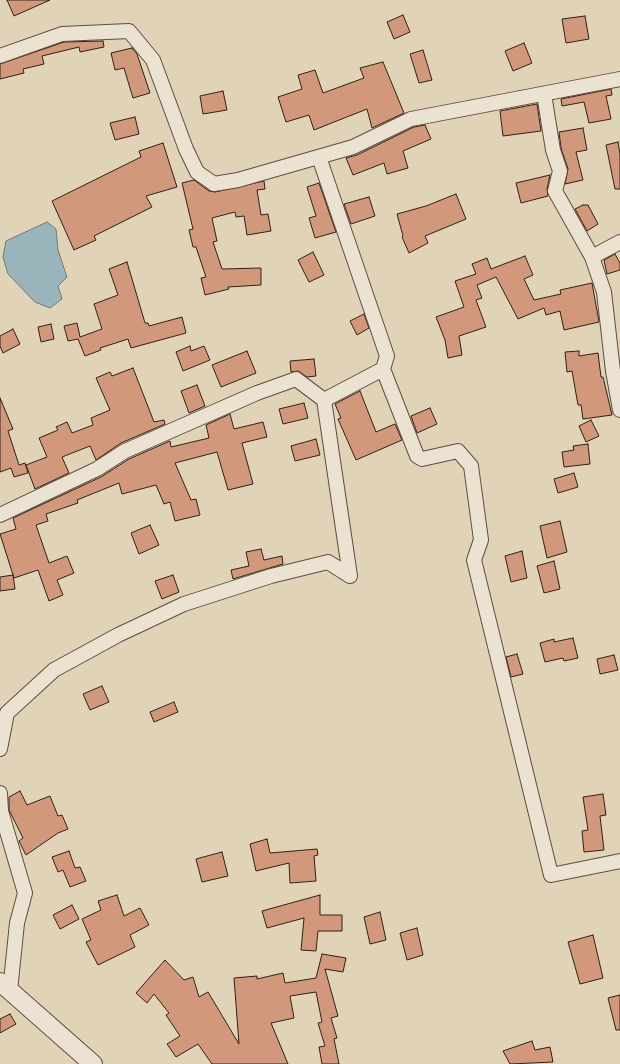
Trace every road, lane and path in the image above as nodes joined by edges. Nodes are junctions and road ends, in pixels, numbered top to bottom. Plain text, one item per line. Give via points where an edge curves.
1 (0, 56) edge
2 (620, 81) edge
3 (544, 94) junction
4 (319, 157) junction
5 (620, 242) edge
6 (592, 258) junction
7 (383, 369) junction
8 (324, 400) junction
9 (620, 410) edge
10 (0, 515) edge
11 (0, 749) edge
12 (0, 793) edge
13 (620, 861) edge
14 (5, 987) edge
15 (93, 1064) edge

1 - 4 street via 62,34 129,31 153,60 197,172 214,184 238,180
2 - 3 street
3 - 4 street via 411,118 353,147
3 - 6 street via 553,150 560,171 555,191
4 - 7 street via 387,356
5 - 6 street
6 - 9 street via 604,292
7 - 8 street
7 - 13 street via 417,456 422,459 458,452 471,466 481,540 474,560 550,875
8 - 10 street via 296,379 257,393 131,448 97,469
8 - 11 street via 350,576 328,562 271,576 184,604 118,635 54,670 7,713
12 - 14 street via 1,811 25,893
14 - 15 street

